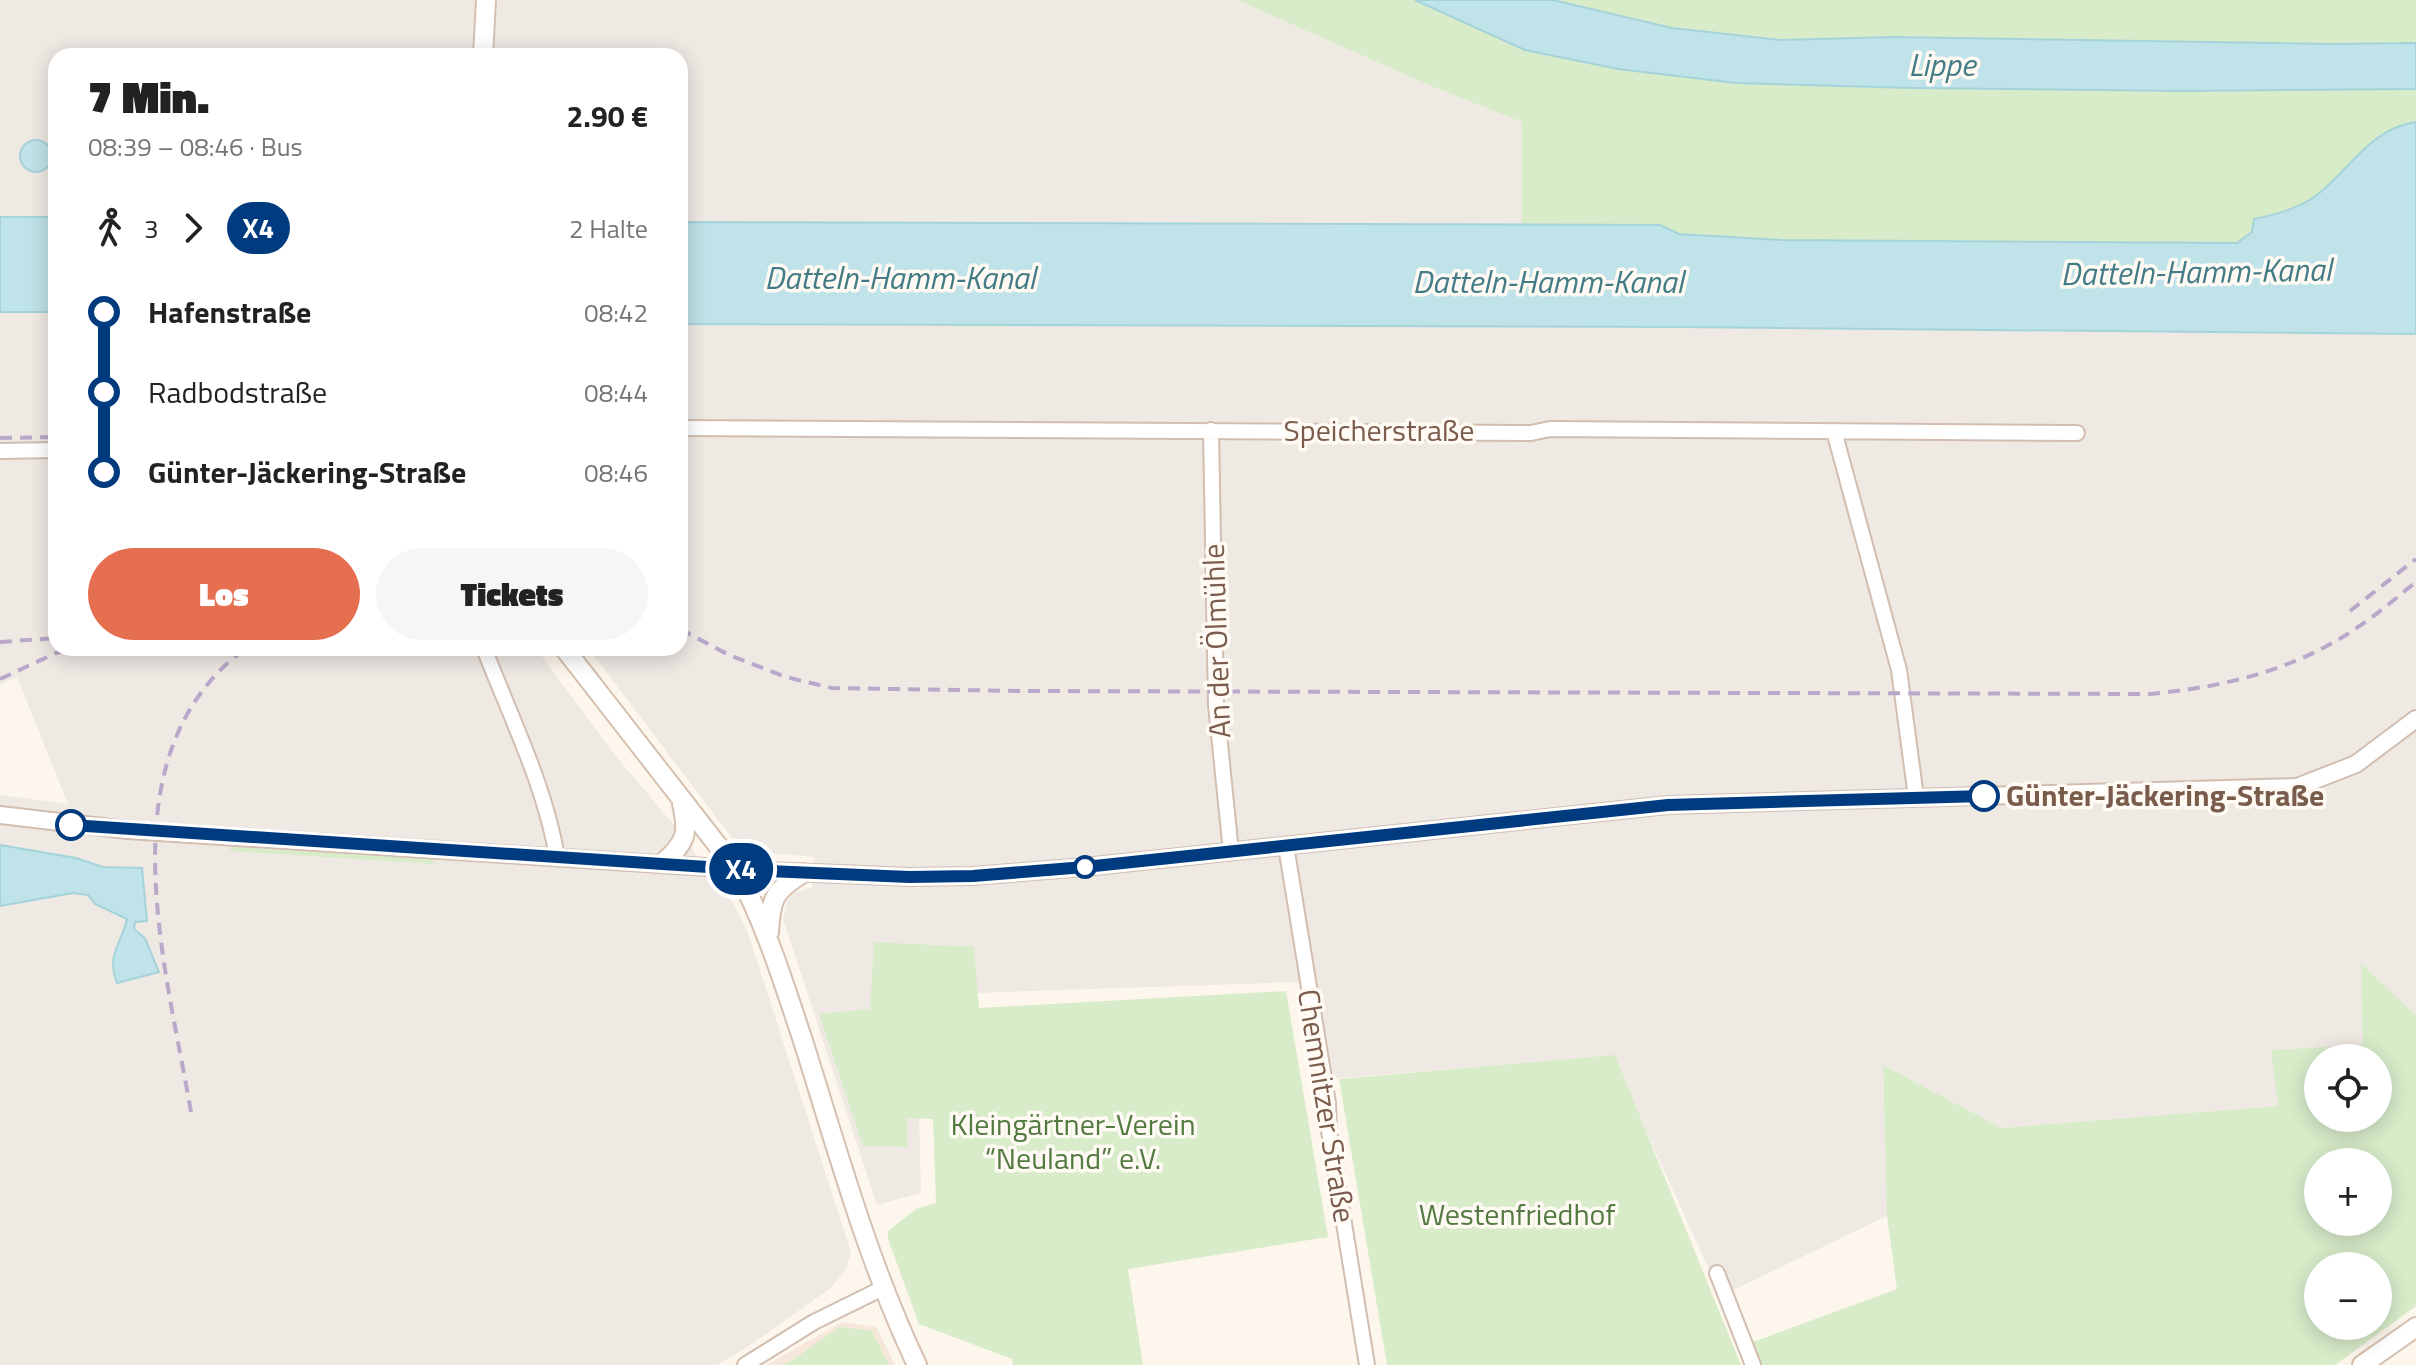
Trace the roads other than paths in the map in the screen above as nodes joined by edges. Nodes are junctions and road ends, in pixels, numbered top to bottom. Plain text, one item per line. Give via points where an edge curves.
1 (486, 0) edge
2 (483, 48) edge
3 (688, 428) edge
4 (1211, 430) junction
5 (1834, 431) junction
6 (2077, 433) dead end
7 (48, 450) edge
8 (0, 451) edge
9 (487, 656) edge
10 (570, 656) edge
11 (2416, 719) edge
12 (680, 797) junction
13 (1916, 797) junction
14 (0, 815) edge
15 (1286, 846) junction
16 (1231, 852) junction
17 (557, 857) junction
18 (663, 863) junction
19 (736, 869) junction
20 (803, 873) junction
21 (768, 938) junction
22 (1717, 1273) dead end
23 (883, 1288) junction
24 (2416, 1327) edge
25 (745, 1365) edge
26 (917, 1365) edge
27 (1367, 1365) edge
28 (1753, 1365) edge
29 (2362, 1365) edge

1 - 2 main road
3 - 4 street, Speicherstraße
4 - 5 street, Speicherstraße
4 - 16 street, An der Ölmühle via 1216,705
5 - 6 street, Speicherstraße
5 - 13 street via 1899,670
7 - 8 street
9 - 17 street via 553,829
10 - 12 main road
11 - 13 street via 2356,764 2297,787
12 - 18 main road via 685,836
12 - 19 main road
13 - 15 street via 1668,805
14 - 17 street via 128,830
15 - 16 street
15 - 27 street, Chemnitzer Straße
16 - 20 street via 973,876
17 - 18 street
18 - 19 street
19 - 20 street
19 - 21 main road
20 - 21 main road via 772,900
21 - 23 main road
22 - 28 street
23 - 25 street
23 - 26 main road
24 - 29 main road

